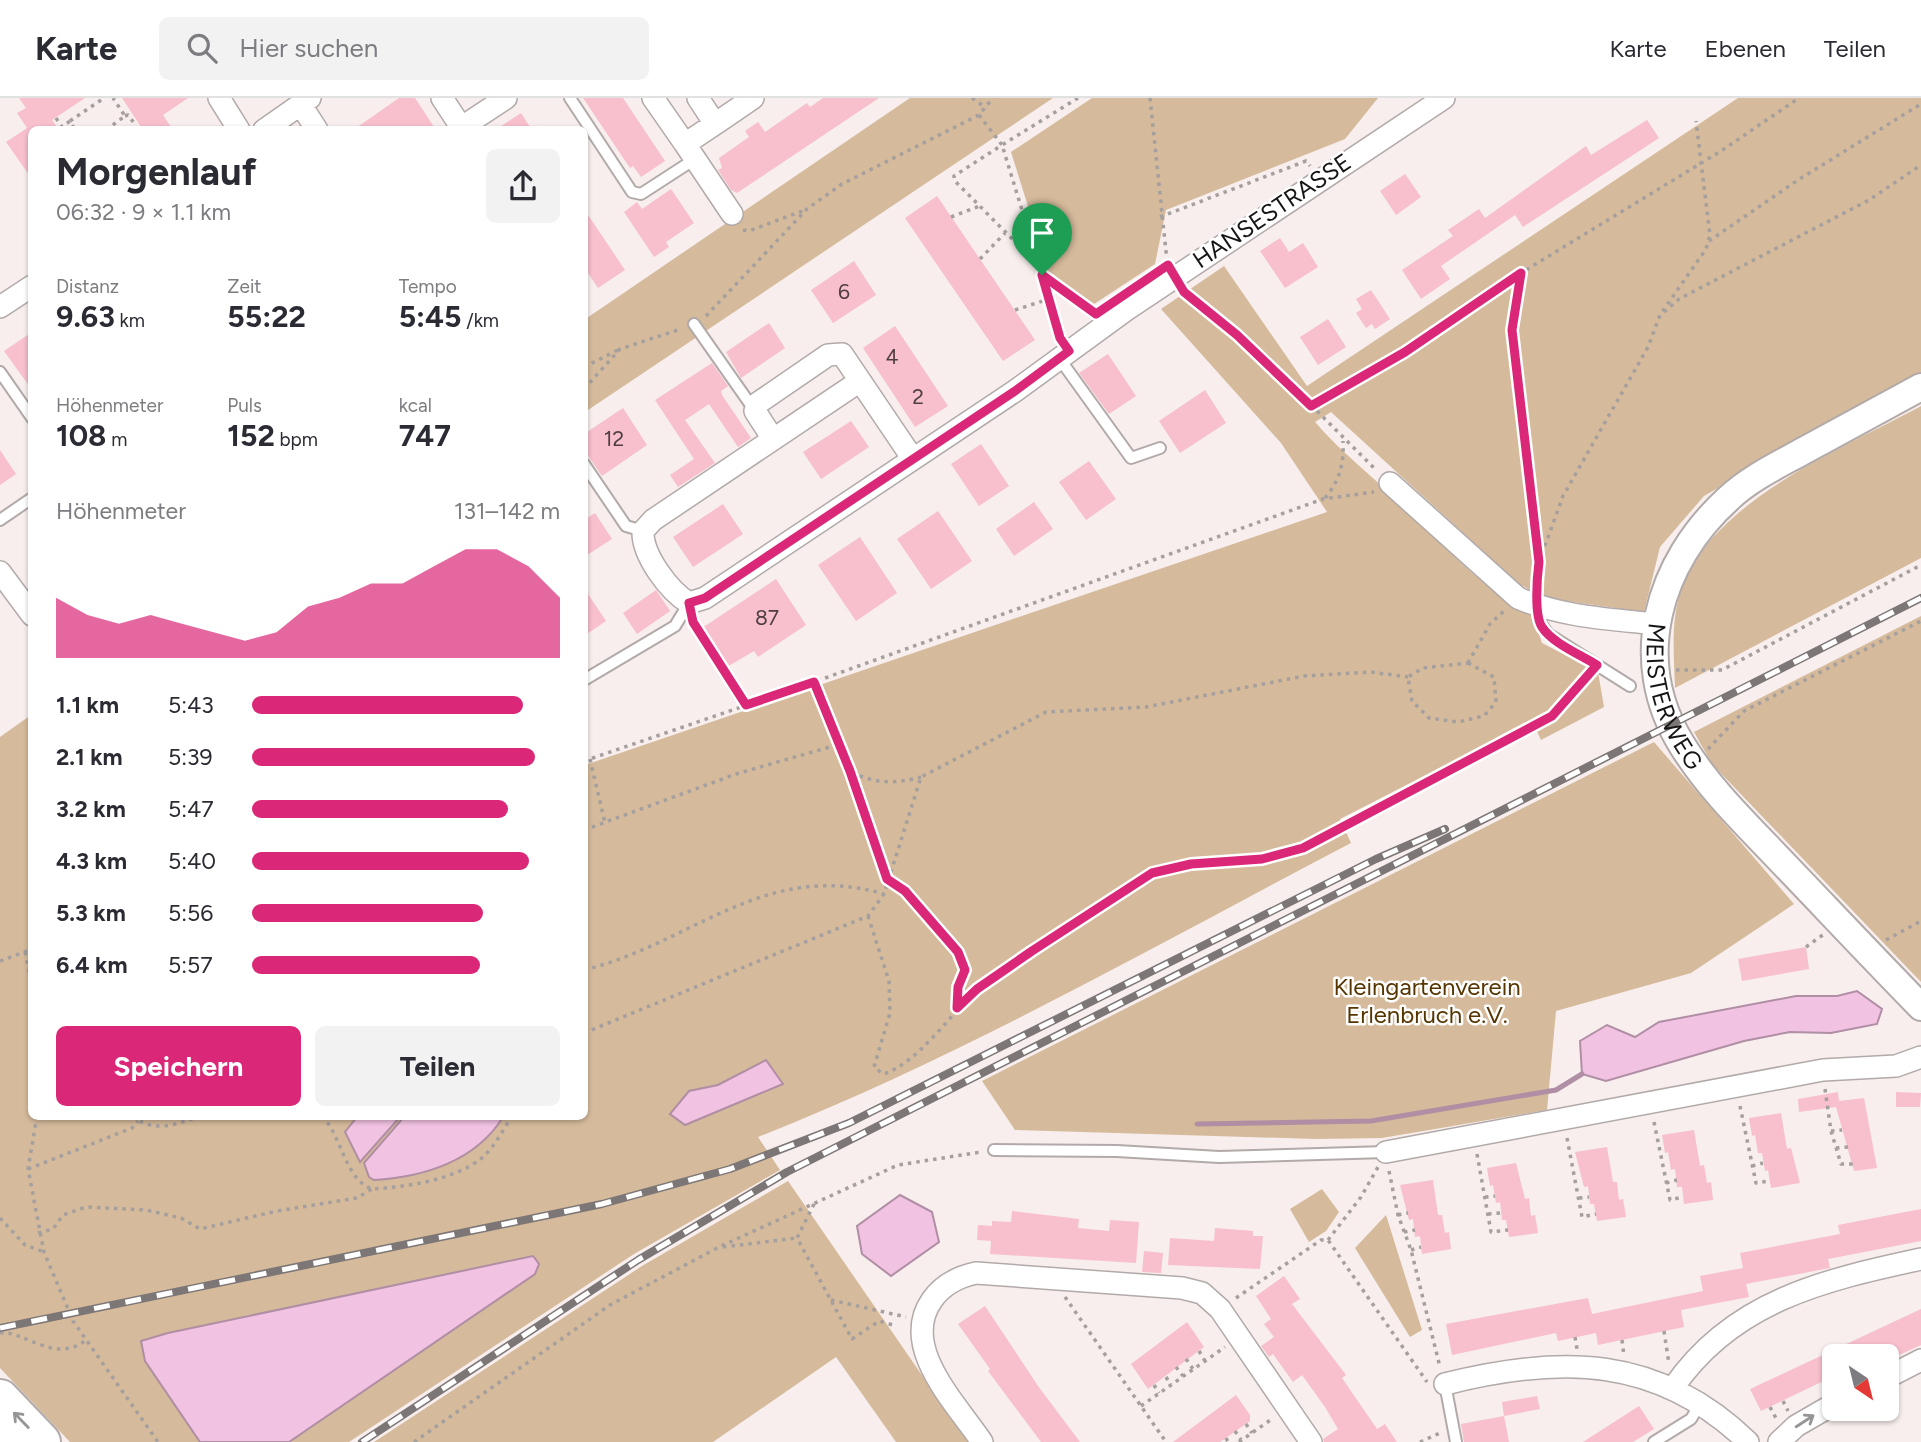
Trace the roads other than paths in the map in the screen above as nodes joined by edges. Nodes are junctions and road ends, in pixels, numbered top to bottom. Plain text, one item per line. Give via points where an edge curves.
1 (219, 98) edge
2 (442, 98) edge
3 (506, 98) edge
4 (570, 98) edge
5 (653, 98) edge
6 (698, 98) edge
7 (752, 98) edge
8 (1441, 99) edge
9 (305, 101) edge
10 (715, 124) junction
11 (236, 126) edge
12 (270, 126) edge
13 (315, 126) edge
14 (462, 126) edge
15 (466, 126) edge
16 (690, 152) junction
17 (732, 215) road end
18 (28, 289) edge
19 (0, 307) edge
20 (694, 324) road end
21 (1064, 355) junction
22 (0, 372) edge
23 (860, 381) junction
24 (1921, 387) edge
25 (755, 411) junction
26 (28, 412) edge
27 (774, 439) junction
28 (1160, 448) dead end
29 (913, 459) junction
30 (588, 470) edge
31 (1395, 488) road end
32 (28, 501) edge
33 (0, 520) edge
34 (643, 531) junction
35 (0, 572) edge
36 (689, 603) junction
37 (1539, 607) junction
38 (28, 610) edge
39 (1657, 624) junction
40 (588, 678) edge
41 (1630, 685) dead end
42 (1921, 1007) edge
43 (1921, 1057) edge
44 (994, 1150) road end
45 (1386, 1152) joint
46 (1921, 1259) edge
47 (1921, 1360) edge
48 (1899, 1371) edge
49 (1438, 1386) joint
50 (1673, 1388) junction
51 (0, 1399) edge
52 (1700, 1404) junction
53 (1822, 1411) edge
54 (41, 1442) edge
55 (982, 1442) edge
56 (1311, 1442) edge
57 (1456, 1442) edge
58 (1654, 1442) edge
59 (1748, 1442) edge
60 (1779, 1442) edge

1 - 11 street
2 - 14 street
3 - 15 street
4 - 16 lane via 632,192 641,194
5 - 16 street
6 - 10 street
7 - 10 street
8 - 21 street, HANSESTRASSE
9 - 12 street
9 - 13 street
10 - 16 street
16 - 17 street
18 - 19 street
20 - 25 lane
21 - 28 lane via 1131,458
21 - 29 street, HANSESTRASSE
22 - 26 lane
23 - 25 street via 842,354 828,355 758,403
23 - 27 street
23 - 29 street
24 - 39 street, MEISTERWEG via 1730,496 1687,543 1667,584
25 - 27 street
27 - 34 street
29 - 36 street, HANSESTRASSE via 705,598
30 - 34 lane via 626,526
31 - 37 street via 1518,598
32 - 33 lane
34 - 36 street via 643,543 677,595
35 - 38 street
36 - 40 lane, HANSESTRASSE via 675,626
37 - 39 street
37 - 41 lane via 1543,628
39 - 42 street, MEISTERWEG via 1657,670 1666,712 1692,759 1722,797
43 - 45 street via 1896,1066 1823,1070
44 - 45 lane via 1219,1157
46 - 50 street via 1766,1304 1710,1343
47 - 48 street
49 - 50 street via 1551,1365 1603,1368
49 - 57 lane
50 - 52 street
54 -> 51 highway
52 - 58 lane via 1691,1419
52 - 59 street
60 -> 53 street
55 - 56 street via 928,1362 921,1327 935,1295 962,1276 976,1273 1182,1287 1202,1293 1220,1309

